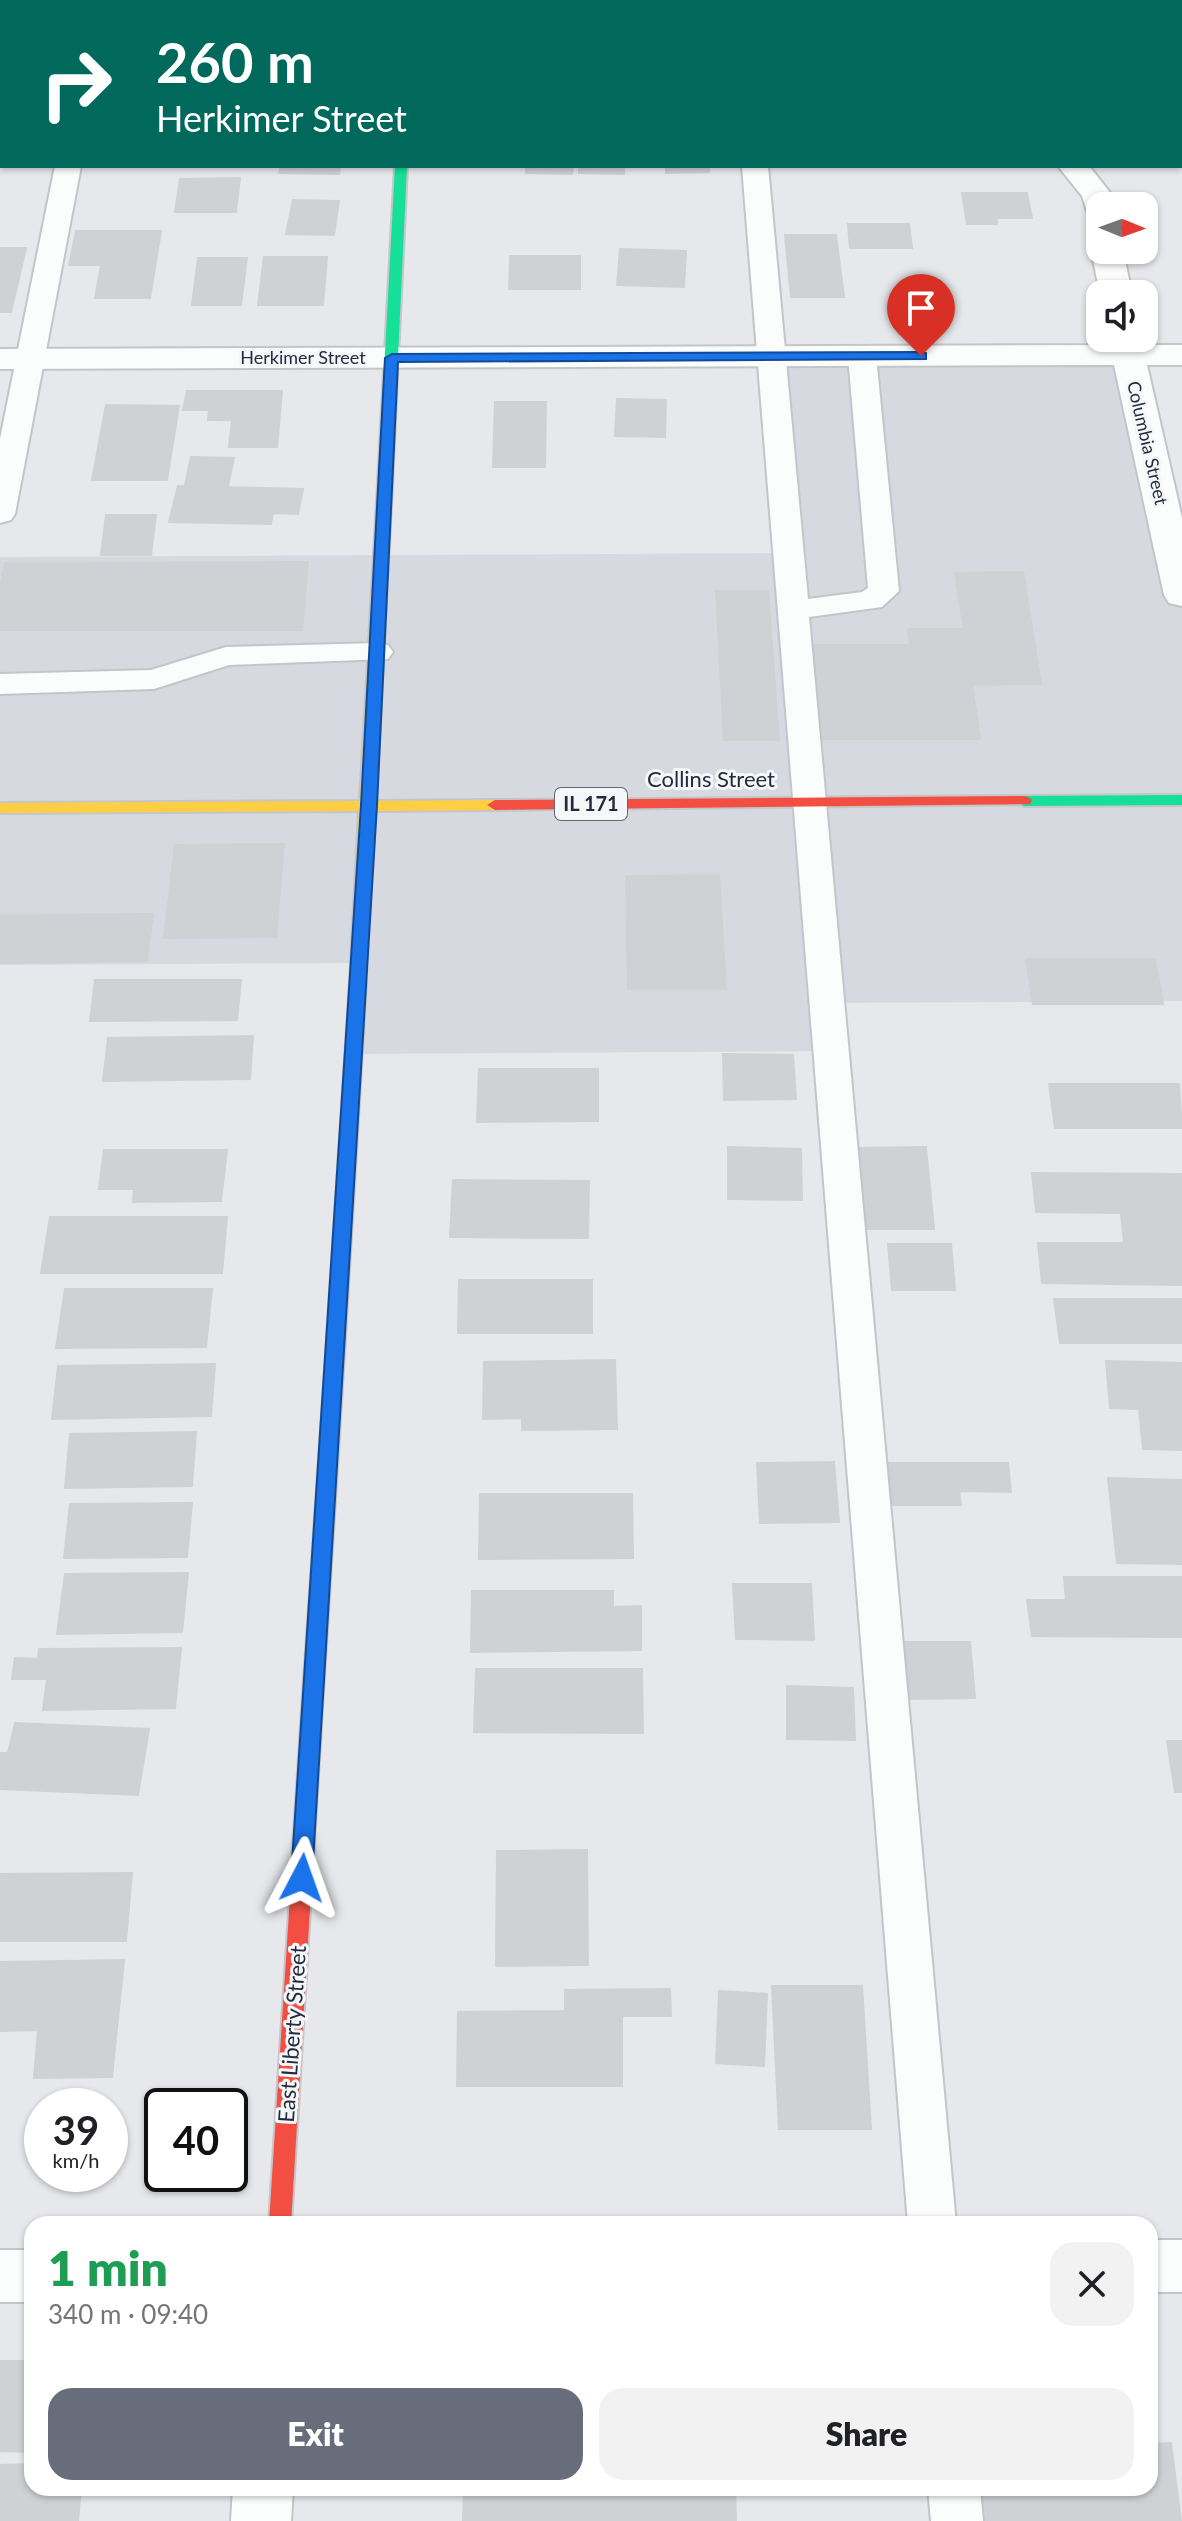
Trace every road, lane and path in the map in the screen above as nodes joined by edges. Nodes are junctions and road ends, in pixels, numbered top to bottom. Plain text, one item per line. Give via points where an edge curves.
1 (67, 168) edge
2 (401, 168) edge
3 (755, 168) edge
4 (1074, 168) edge
5 (1091, 192) edge
6 (1086, 348) edge
7 (1127, 352) edge
8 (1158, 352) edge
9 (1182, 355) edge
10 (862, 356) junction
11 (773, 357) junction
12 (392, 358) junction
13 (16, 359) edge
14 (0, 514) edge
15 (1182, 595) edge
16 (794, 610) junction
17 (377, 652) junction
18 (0, 684) edge
19 (1182, 800) edge
20 (811, 802) junction
21 (369, 805) junction
22 (0, 808) edge
23 (281, 2216) edge
24 (931, 2216) edge
25 (1158, 2266) edge
26 (1182, 2266) edge
27 (0, 2276) edge
28 (24, 2276) edge
29 (263, 2496) edge
30 (955, 2496) edge
31 (261, 2521) edge
32 (957, 2521) edge

1 - 13 lane
2 - 12 street, East Liberty Street
3 - 11 lane
4 - 5 street
6 - 10 street, Herkimer Street
7 - 15 street, Columbia Street
8 - 9 street, Herkimer Street
10 - 11 street, Herkimer Street
10 - 16 lane via 884,591 871,600
11 - 12 street, Herkimer Street
11 - 16 lane
12 - 13 street, Herkimer Street
12 - 17 street, East Liberty Street
13 - 14 lane
16 - 20 lane
17 - 18 lane via 226,656 154,679
17 - 21 street, East Liberty Street
19 - 20 street, Collins Street / IL 171
20 - 21 street, Collins Street / IL 171
20 - 24 lane
21 - 22 street, Collins Street / IL 171
21 - 23 street, East Liberty Street
25 - 26 street
27 - 28 street
29 - 31 street
30 - 32 lane

